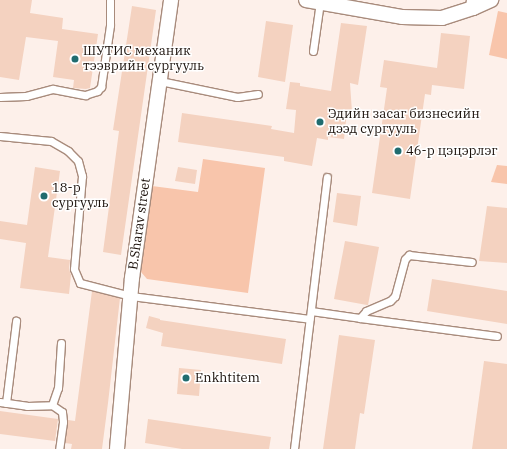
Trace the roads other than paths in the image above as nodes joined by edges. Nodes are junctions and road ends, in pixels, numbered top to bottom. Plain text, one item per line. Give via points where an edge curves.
1 (110, 0) edge
2 (171, 0) edge
3 (491, 0) edge
4 (313, 1) edge
5 (473, 4) edge
6 (313, 51) dead end
7 (160, 81) junction
8 (258, 94) dead end
9 (0, 98) edge
10 (0, 136) edge
11 (327, 177) dead end
12 (472, 262) dead end
13 (131, 296) junction
14 (311, 311) junction
15 (360, 318) junction
16 (310, 319) junction
17 (16, 321) dead end
18 (497, 336) dead end
19 (61, 343) dead end
20 (3, 402) edge
21 (52, 405) junction
22 (59, 449) edge
23 (117, 449) edge
24 (294, 449) edge

1 - 9 lane via 110,25 97,91 85,95 53,89 26,96
2 - 7 street, B.Sharav street
3 - 5 street
4 - 5 street via 402,17 442,18
4 - 6 lane
7 - 8 lane via 237,97
7 - 13 street, B.Sharav street
10 - 13 lane via 52,141 78,161 82,176 74,246 75,274 80,283
11 - 14 lane
12 - 15 lane via 409,255 405,259 395,296 390,301 366,311
13 - 16 lane
13 - 23 street, B.Sharav street
14 - 15 lane
14 - 16 lane
15 - 18 lane
16 - 24 lane
17 - 20 lane
19 - 21 lane via 58,388
20 - 21 lane via 27,406
21 - 22 lane via 62,412

